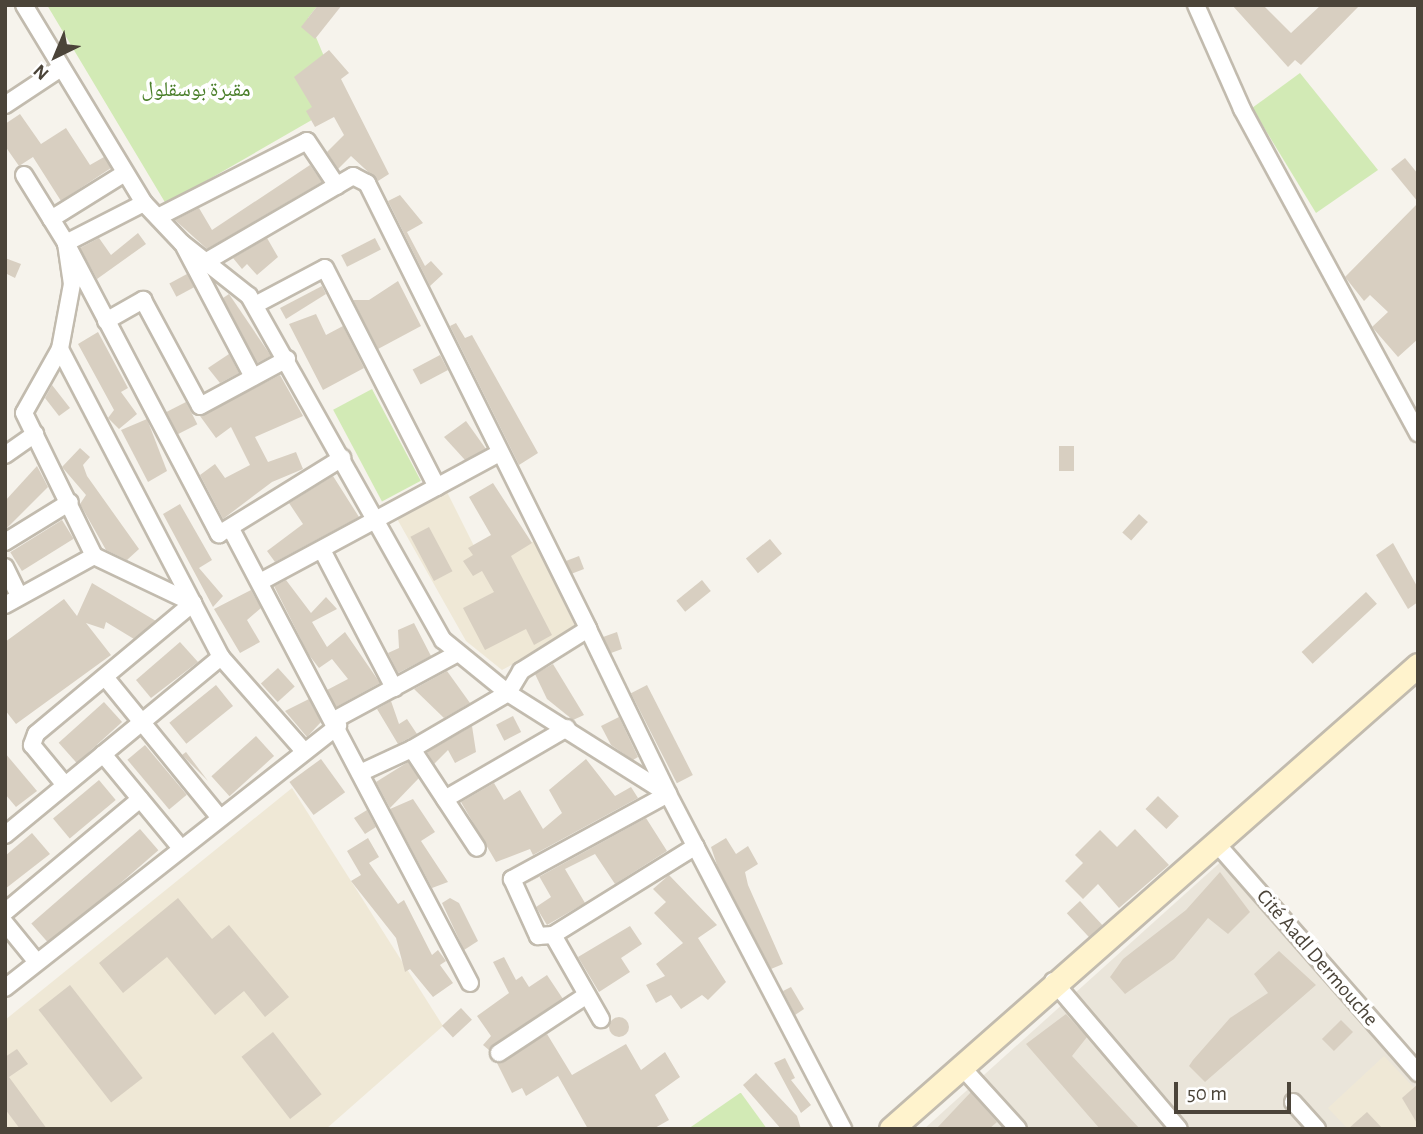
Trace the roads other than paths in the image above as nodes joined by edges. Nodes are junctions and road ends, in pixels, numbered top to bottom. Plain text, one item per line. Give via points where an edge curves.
1 (24, 5) edge
2 (1196, 5) edge
3 (61, 68) junction
4 (5, 105) edge
5 (125, 173) junction
6 (24, 175) dead end
7 (337, 186) junction
8 (144, 203) junction
9 (158, 217) junction
10 (51, 219) junction
11 (66, 243) junction
12 (182, 243) junction
13 (207, 261) junction
14 (256, 306) junction
15 (106, 321) junction
16 (60, 349) junction
17 (287, 359) junction
18 (253, 377) junction
19 (1418, 433) edge
20 (35, 434) junction
21 (500, 453) junction
22 (5, 455) edge
23 (342, 458) junction
24 (437, 487) junction
25 (70, 502) junction
26 (375, 518) junction
27 (231, 529) junction
28 (5, 542) edge
29 (322, 550) junction
30 (94, 556) junction
31 (5, 567) edge
32 (260, 582) junction
33 (12, 601) edge
34 (192, 603) junction
35 (588, 629) junction
36 (458, 653) junction
37 (221, 657) junction
38 (1418, 665) edge
39 (105, 677) junction
40 (394, 688) junction
41 (508, 693) junction
42 (142, 722) junction
43 (336, 723) junction
44 (567, 728) junction
45 (412, 749) junction
46 (303, 750) junction
47 (103, 754) junction
48 (360, 773) junction
49 (65, 785) junction
50 (668, 794) junction
51 (140, 799) junction
52 (445, 799) junction
53 (219, 817) junction
54 (5, 835) edge
55 (1217, 844) junction
56 (696, 846) junction
57 (180, 847) junction
58 (477, 848) dead end
59 (5, 912) edge
60 (5, 923) edge
61 (553, 935) junction
62 (36, 961) junction
63 (1053, 981) junction
64 (470, 983) dead end
65 (5, 988) edge
66 (587, 995) junction
67 (601, 1019) dead end
68 (499, 1052) dead end
69 (960, 1065) junction
70 (1418, 1073) edge
71 (1293, 1102) dead end
72 (899, 1126) edge
73 (843, 1129) edge
74 (1018, 1129) edge
75 (1179, 1129) edge
76 (1317, 1129) edge

1 - 3 street
2 - 19 street via 1242,109
3 - 4 street
3 - 5 street
5 - 8 street
5 - 10 street
6 - 10 street
7 - 9 street via 307,141
7 - 13 street
7 - 21 street via 353,176 367,183
8 - 9 street
8 - 11 street
9 - 12 street
10 - 11 street
11 - 15 street
11 - 16 street via 72,284
12 - 13 street
12 - 18 street
13 - 14 street
14 - 17 street
14 - 24 street via 325,268
15 - 18 street via 143,300 200,406
15 - 27 street via 219,534
16 - 20 street via 24,413
16 - 34 street
17 - 18 street
17 - 23 street
20 - 22 street
20 - 25 street
21 - 24 street
21 - 35 street
23 - 26 street
23 - 27 street
24 - 26 street
25 - 28 street
25 - 30 street
26 - 29 street
26 - 36 street via 443,640
27 - 32 street
29 - 32 street
29 - 40 street
30 - 33 street
30 - 34 street
31 - 33 street
32 - 43 street
34 - 37 street
34 - 39 street
35 - 41 street via 521,671
35 - 50 street
36 - 40 street
36 - 41 street
37 - 42 street
37 - 46 street
38 - 55 main road
39 - 42 street
39 - 49 street via 36,734 32,745
40 - 43 street
41 - 44 street
41 - 45 street
42 - 47 street
42 - 53 street
43 - 46 street
43 - 48 street
44 - 50 street
44 - 52 street
45 - 48 street
45 - 52 street
46 - 53 street
47 - 49 street
47 - 51 street
48 - 64 street
49 - 54 street
50 - 56 street
50 - 61 street via 512,879 538,936
51 - 57 street
51 - 59 street
52 - 58 street
53 - 57 street
55 - 63 main road
55 - 70 street, Cité Aadl Dermouche
56 - 61 street
56 - 73 street
57 - 62 street
60 - 62 street
61 - 66 street
62 - 65 street
63 - 69 main road
63 - 75 street
66 - 67 street
66 - 68 street
69 - 72 main road
69 - 74 street
71 - 76 street

